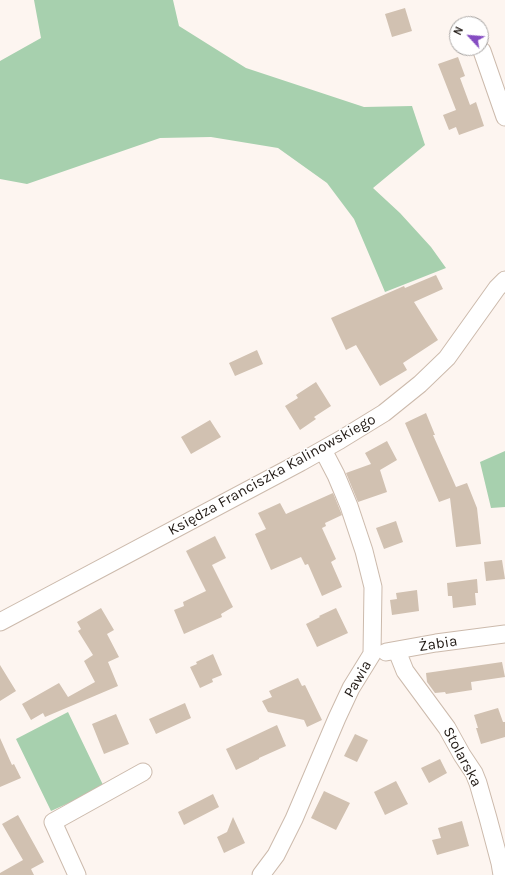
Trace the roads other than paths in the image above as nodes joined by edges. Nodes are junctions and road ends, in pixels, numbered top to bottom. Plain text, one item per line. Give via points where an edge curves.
1 (484, 56) edge
2 (505, 117) edge
3 (505, 280) edge
4 (323, 450) junction
5 (0, 622) edge
6 (505, 634) edge
7 (397, 651) junction
8 (372, 654) junction
9 (143, 772) dead end
10 (78, 875) edge
11 (261, 875) edge
12 (502, 875) edge

1 - 2 street
3 - 4 street, Księdza Franciszka Kalinowskiego via 447,358 420,384 384,413
4 - 5 street, Księdza Franciszka Kalinowskiego
4 - 8 street, Pawia via 349,506 373,586
6 - 7 street, Żabia
7 - 8 street, Żabia
7 - 12 street, Stolarska via 405,671 447,728 474,773
8 - 11 street, Pawia via 351,688 276,855
9 - 10 street via 53,822

